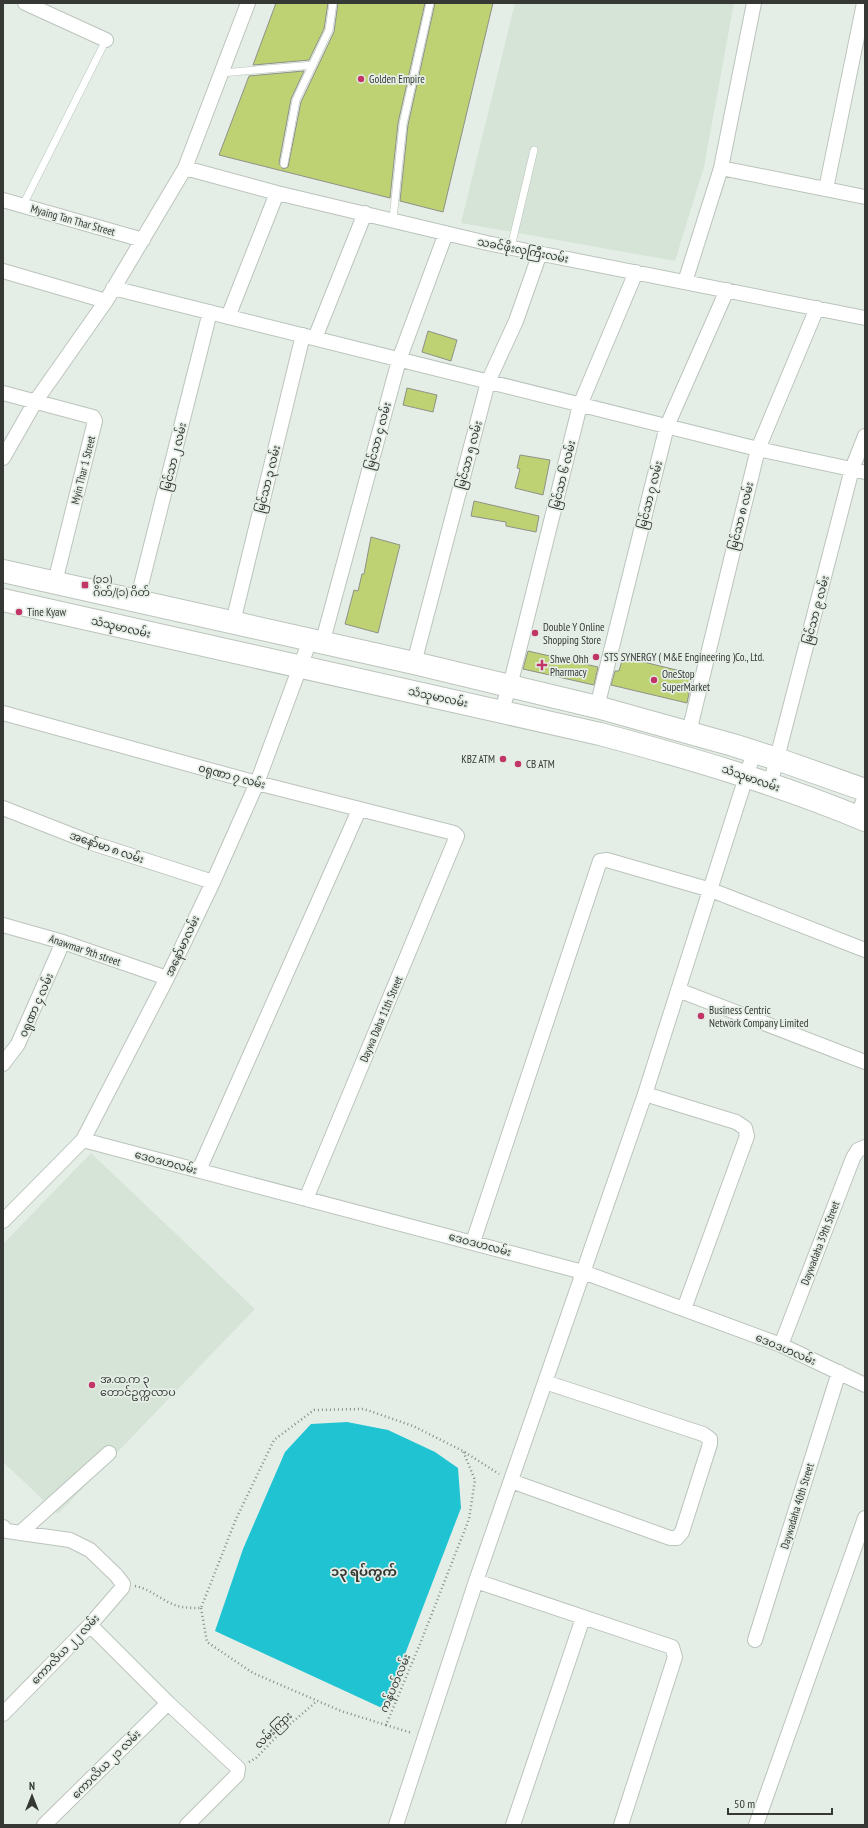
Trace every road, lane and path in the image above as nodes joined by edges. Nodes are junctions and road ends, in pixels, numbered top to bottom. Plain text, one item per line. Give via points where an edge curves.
1 (25, 3) edge
2 (248, 3) edge
3 (333, 3) edge
4 (430, 3) edge
5 (754, 3) edge
6 (864, 3) edge
7 (106, 40) joint
8 (313, 65) junction
9 (221, 73) junction
10 (534, 150) dead end
11 (284, 164) dead end
12 (185, 168) junction
13 (721, 168) junction
14 (826, 189) junction
15 (278, 193) junction
16 (865, 197) edge
17 (3, 200) edge
18 (23, 205) junction
19 (365, 213) junction
20 (393, 220) junction
21 (446, 233) junction
22 (143, 240) junction
23 (511, 247) junction
24 (540, 253) junction
25 (3, 271) edge
26 (636, 272) junction
27 (684, 282) junction
28 (113, 288) junction
29 (727, 290) junction
30 (106, 301) junction
31 (817, 308) junction
32 (210, 312) junction
33 (228, 316) junction
34 (865, 318) edge
35 (309, 337) junction
36 (399, 360) junction
37 (488, 382) junction
38 (3, 394) edge
39 (35, 402) junction
40 (580, 405) junction
41 (667, 426) junction
42 (865, 436) edge
43 (758, 449) junction
44 (3, 458) edge
45 (859, 471) edge
46 (3, 571) edge
47 (55, 582) junction
48 (3, 600) edge
49 (143, 602) junction
50 (233, 622) junction
51 (140, 632) junction
52 (316, 642) junction
53 (414, 663) junction
54 (300, 668) junction
55 (510, 686) junction
56 (597, 707) junction
57 (500, 711) junction
58 (3, 713) edge
59 (689, 732) junction
60 (754, 752) junction
61 (777, 759) junction
62 (748, 776) junction
63 (258, 783) junction
64 (770, 785) junction
65 (865, 790) edge
66 (3, 808) edge
67 (359, 810) junction
68 (862, 811) edge
69 (456, 839) joint
70 (213, 882) junction
71 (711, 890) junction
72 (3, 925) edge
73 (64, 942) junction
74 (865, 950) edge
75 (167, 978) junction
76 (678, 990) junction
77 (865, 1062) edge
78 (3, 1064) edge
79 (645, 1094) junction
80 (83, 1140) junction
81 (865, 1147) edge
82 (199, 1170) junction
83 (306, 1199) junction
84 (3, 1221) edge
85 (473, 1242) junction
86 (583, 1272) junction
87 (684, 1310) junction
88 (781, 1345) junction
89 (839, 1372) junction
90 (545, 1382) junction
91 (865, 1385) edge
92 (463, 1451) junction
93 (109, 1453) dead end
94 (510, 1481) junction
95 (865, 1518) edge
96 (8, 1531) edge
97 (476, 1581) junction
98 (122, 1583) junction
99 (201, 1608) junction
100 (583, 1618) junction
101 (90, 1625) junction
102 (755, 1640) dead end
103 (317, 1701) junction
104 (168, 1703) junction
105 (3, 1714) edge
106 (386, 1725) junction
107 (425, 1738) junction
108 (238, 1768) junction
109 (44, 1825) edge
110 (187, 1825) edge
111 (396, 1825) edge
112 (513, 1825) edge
113 (621, 1825) edge
114 (756, 1825) edge

1 - 7 street
2 - 9 street
3 - 8 lane via 329,30
4 - 20 lane via 403,124
5 - 13 street
6 - 14 street
7 - 18 lane
8 - 9 lane
8 - 11 lane via 296,100
9 - 12 street
10 - 23 lane
12 - 15 street, သခင်ဖိုးလှကြီးလမ်း
12 - 22 street
13 - 14 street
13 - 27 street
14 - 16 street
15 - 19 street, သခင်ဖိုးလှကြီးလမ်း
15 - 33 street
17 - 18 street, Myaing Tan Thar Street
18 - 22 street, Myaing Tan Thar Street
19 - 20 street, သခင်ဖိုးလှကြီးလမ်း
19 - 35 street, မြင်သာ ၃ လမ်း
20 - 21 street, သခင်ဖိုးလှကြီးလမ်း
21 - 23 street, သခင်ဖိုးလှကြီးလမ်း
21 - 36 street, မြင်သာ ၄ လမ်း
22 - 28 street
23 - 24 street, သခင်ဖိုးလှကြီးလမ်း
24 - 26 street, သခင်ဖိုးလှကြီးလမ်း
24 - 37 street, မြင်သာ ၅ လမ်း via 516,321
25 - 30 street
26 - 27 street, သခင်ဖိုးလှကြီးလမ်း
26 - 40 street, မြင်သာ ၆ လမ်း
27 - 29 street, သခင်ဖိုးလှကြီးလမ်း
28 - 30 street
28 - 32 street
29 - 31 street, သခင်ဖိုးလှကြီးလမ်း
29 - 41 street, မြင်သာ ၇ လမ်း
30 - 39 street
31 - 34 street, သခင်ဖိုးလှကြီးလမ်း
31 - 43 street, မြင်သာ ၈ လမ်း
32 - 33 street
32 - 49 street, မြင်သာ ၂ လမ်း
33 - 35 street
35 - 36 street
35 - 50 street, မြင်သာ ၃ လမ်း
36 - 37 street
36 - 52 street, မြင်သာ ၄ လမ်း
37 - 40 street
37 - 53 street, မြင်သာ ၅ လမ်း
38 - 39 street
39 - 44 street
39 - 47 street, Myin Thar 1 Street via 93,418 95,421
40 - 41 street
40 - 55 street, မြင်သာ ၆ လမ်း
41 - 43 street
41 - 56 street, မြင်သာ ၇ လမ်း
42 - 45 street, မြင်သာ ၉ လမ်း
43 - 45 street
43 - 59 street, မြင်သာ ၈ လမ်း
45 - 61 street, မြင်သာ ၉ လမ်း
46 - 47 main road
47 - 49 main road
48 - 51 main road, သံသုမာလမ်း
49 - 50 main road
49 - 51 main road
50 - 52 main road
51 - 54 main road, သံသုမာလမ်း
52 - 53 main road
52 - 54 street, အနော်မာလမ်း
53 - 55 main road
54 - 57 main road, သံသုမာလမ်း
54 - 63 street, အနော်မာလမ်း
55 - 56 main road
55 - 57 street, မြင်သာ ၆ လမ်း
56 - 59 main road
57 - 62 main road, သံသုမာလမ်း via 668,752
58 - 63 street, ၀ရုဏာ ၇ လမ်း
59 - 60 main road
60 - 61 main road
60 - 62 street
61 - 64 street, မြင်သာ ၉ လမ်း
61 - 65 main road
62 - 64 main road, သံသုမာလမ်း
62 - 71 street
63 - 67 street, ၀ရုဏာ ၇ လမ်း
63 - 70 street, အနော်မာလမ်း
64 - 68 main road, သံသုမာလမ်း
66 - 70 street, အနော်မာ ၈ လမ်း via 92,843
67 - 69 street, ၀ရုဏာ ၇ လမ်း via 454,833
67 - 82 street
69 - 83 street, Daywa Daha 11th Street
70 - 75 street, အနော်မာလမ်း
71 - 74 street
71 - 76 street
71 - 85 street via 607,860 600,861
72 - 73 street, Anawmar 9th street
73 - 75 street, Anawmar 9th street
73 - 78 street, ၀ရုဏာ ၄ လမ်း via 18,1044
75 - 80 street, အနော်မာလမ်း
76 - 77 street
76 - 79 street
79 - 86 street
79 - 87 street via 736,1122 745,1128 747,1136
80 - 82 street, ဒေဝဒဟလမ်း
80 - 84 street, အနော်မာလမ်း
81 - 88 street, Daywadaha 39th Street via 858,1150 853,1158
82 - 83 street, ဒေဝဒဟလမ်း
83 - 85 street, ဒေဝဒဟလမ်း
85 - 86 street, ဒေဝဒဟလမ်း
86 - 87 street, ဒေဝဒဟလမ်း
86 - 90 street
87 - 88 street, ဒေဝဒဟလမ်း
88 - 89 street, ဒေဝဒဟလမ်း
89 - 91 street, ဒေဝဒဟလမ်း
89 - 102 street, Daywadaha 40th Street
90 - 94 street
90 - 94 street via 703,1434 710,1439 682,1532 677,1538 670,1538
92 - 94 path
92 - 99 path via 413,1426 364,1409 314,1410 274,1440 236,1520
92 - 106 path, ကန်ပတ်လမ်း via 475,1480 470,1519
93 - 96 street
94 - 97 street
95 - 114 street
96 - 98 street via 70,1540 90,1550
97 - 100 street
97 - 107 street
98 - 99 path via 145,1588 181,1607
98 - 101 street, ကောလိယ ၂၂ လမ်း via 122,1588
99 - 103 path, ကန်ပတ်လမ်း via 207,1642 253,1673
100 - 112 street
100 - 113 street via 672,1647 675,1657
101 - 104 street
101 - 105 street, ကောလိယ ၂၂ လမ်း
103 - 106 path, ကန်ပတ်လမ်း
103 - 108 path, လမ်းကြား via 256,1758
104 - 108 street
104 - 109 street, ကောလိယ ၂၁ လမ်း
106 - 107 path
107 - 111 street
108 - 110 street via 237,1775

